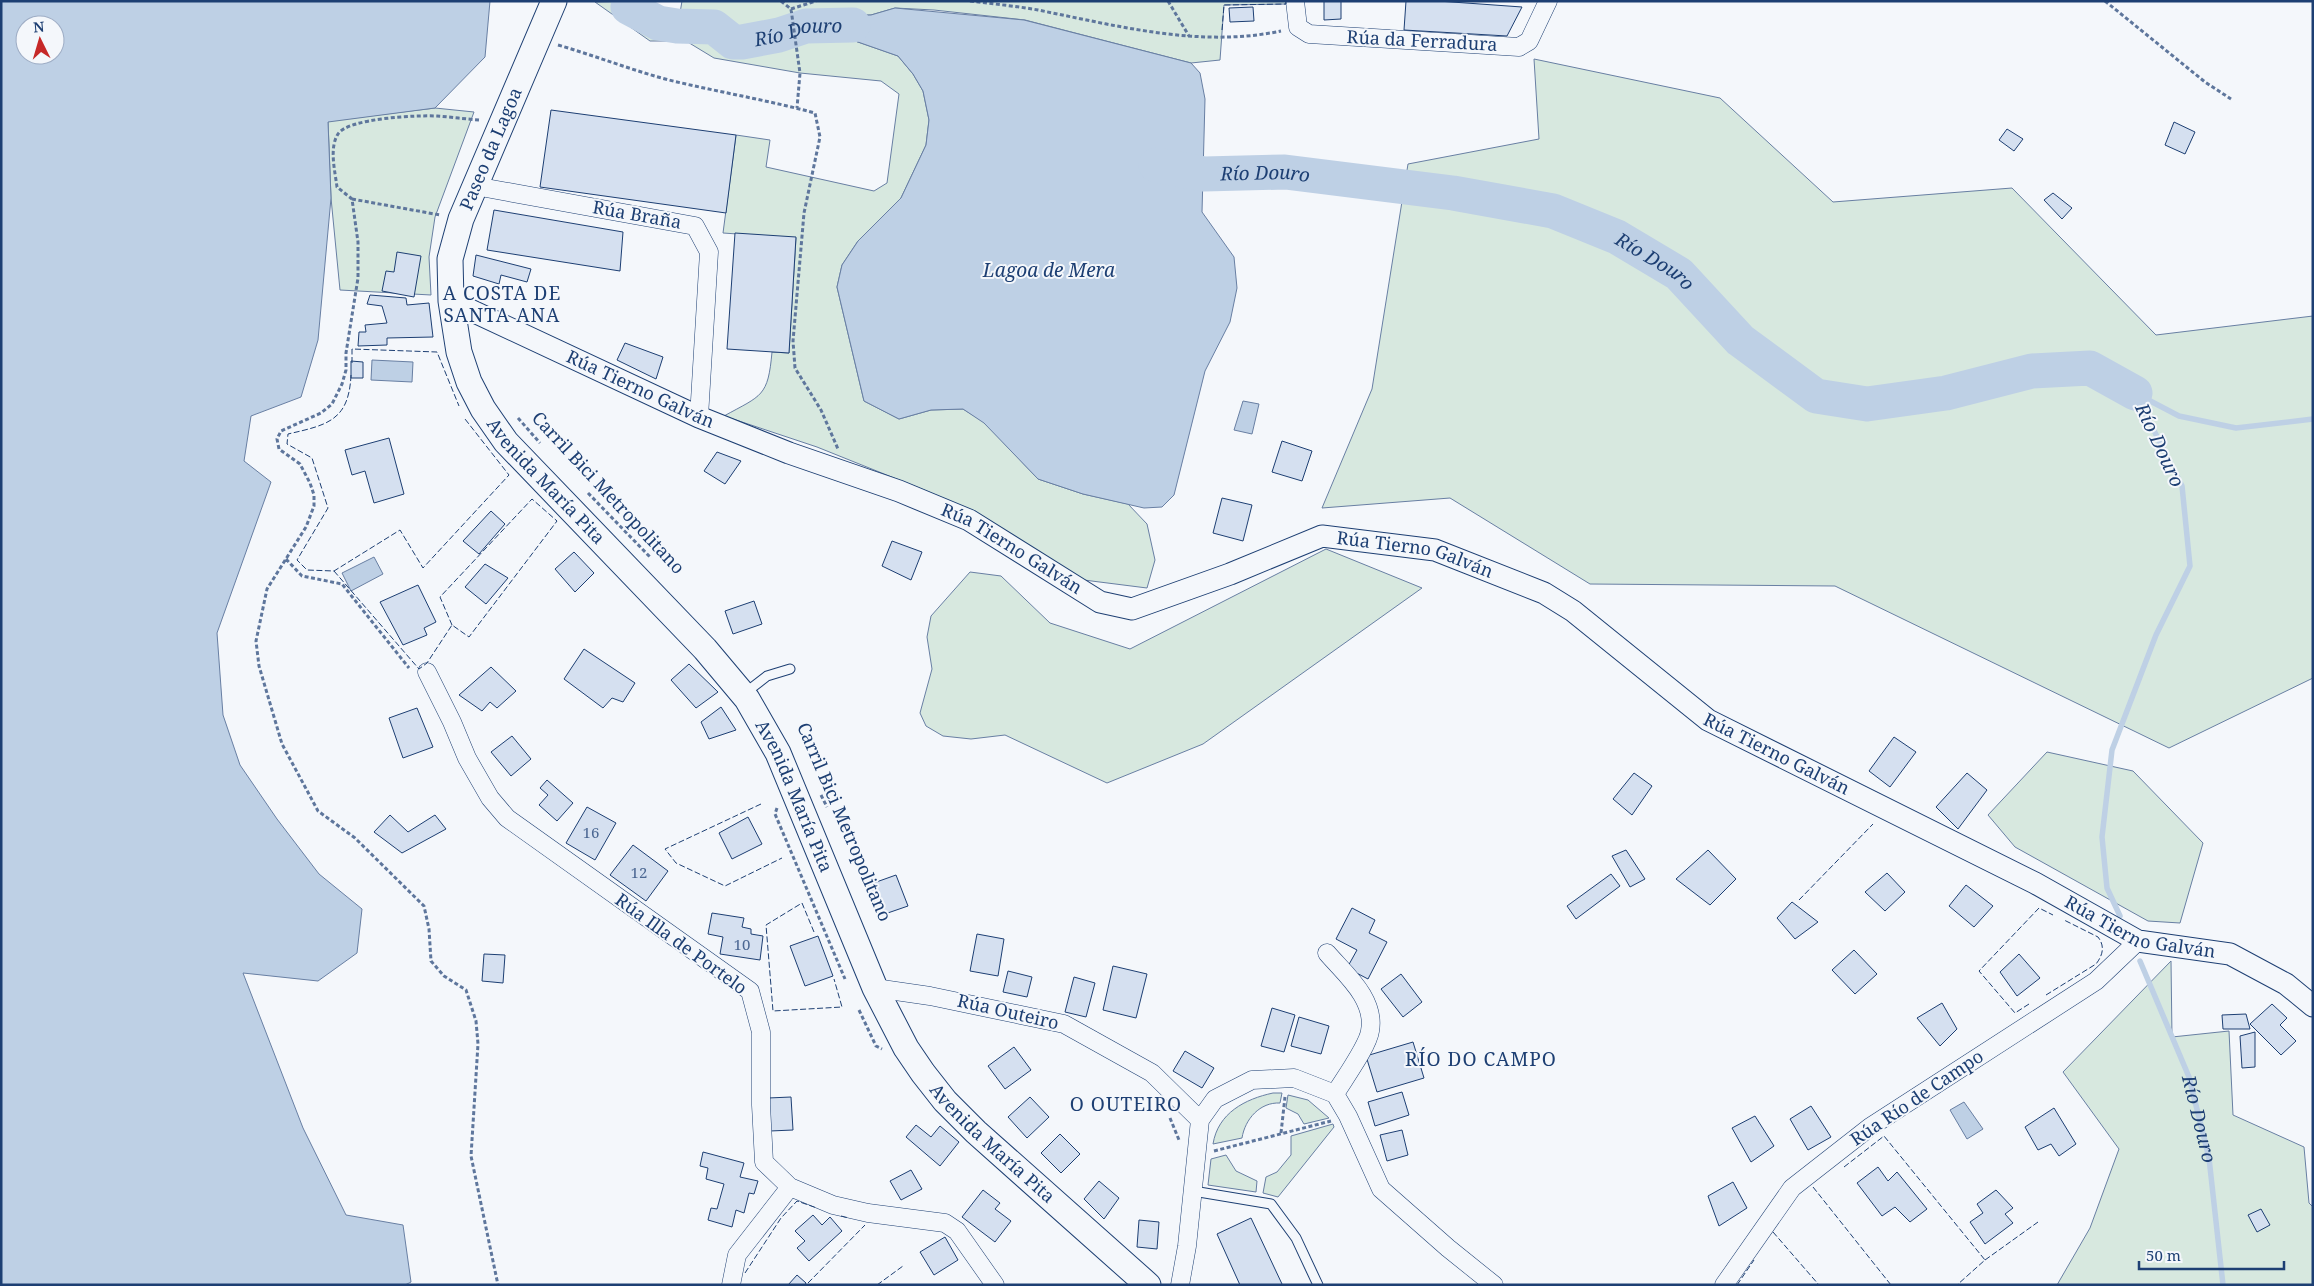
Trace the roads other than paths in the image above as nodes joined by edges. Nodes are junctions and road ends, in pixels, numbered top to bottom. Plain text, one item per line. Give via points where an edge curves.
1 (554, 1) edge
2 (1295, 1) edge
3 (1548, 1) edge
4 (475, 186) junction
5 (451, 301) junction
6 (700, 417) junction
7 (790, 669) dead end
8 (427, 672) road end
9 (743, 695) junction
10 (2138, 941) junction
11 (1327, 953) dead end
12 (875, 988) junction
13 (2313, 1006) edge
14 (1335, 1094) junction
15 (1200, 1120) junction
16 (790, 1187) junction
17 (1193, 1191) junction
18 (731, 1285) edge
19 (995, 1285) edge
20 (1148, 1285) edge
21 (1180, 1285) edge
22 (1318, 1285) edge
23 (1494, 1285) edge
24 (1724, 1285) edge

1 - 4 main road, Paseo da Lagoa
2 - 3 street, Rúa da Ferradura via 1298,28 1309,34 1519,47 1529,41
4 - 5 main road, Paseo da Lagoa via 461,219 450,259
4 - 6 street, Rúa Braña via 695,226 709,252
5 - 6 street, Rúa Tierno Galván
5 - 9 main road, Avenida María Pita via 459,352 469,382 506,442 705,648
6 - 10 street, Rúa Tierno Galván via 969,520 1100,602 1132,610 1322,536 1435,550 1544,593 1573,610 1708,720 2026,879
7 - 9 lane via 767,676
8 - 16 street, Rúa Illa de Portelo via 467,758 490,798 507,818 750,991 761,1032 764,1162
9 - 12 main road, Avenida María Pita via 778,754
10 - 13 street, Rúa Tierno Galván via 2230,954 2286,984
10 - 24 street, Rúa Río de Campo via 2096,981 1870,1127 1792,1188
11 - 14 street via 1358,988 1370,1013 1370,1032
12 - 15 street, Rúa Outeiro via 1064,1024 1152,1073
12 - 20 main road, Avenida María Pita via 906,1048 946,1102
14 - 15 street via 1294,1078 1252,1080 1216,1099
14 - 23 street via 1381,1189
15 - 17 street
16 - 18 street via 737,1255
16 - 19 street, Rúa Illa de Portelo via 833,1205 945,1223 957,1231
17 - 21 street
17 - 22 lane via 1271,1204 1296,1238

